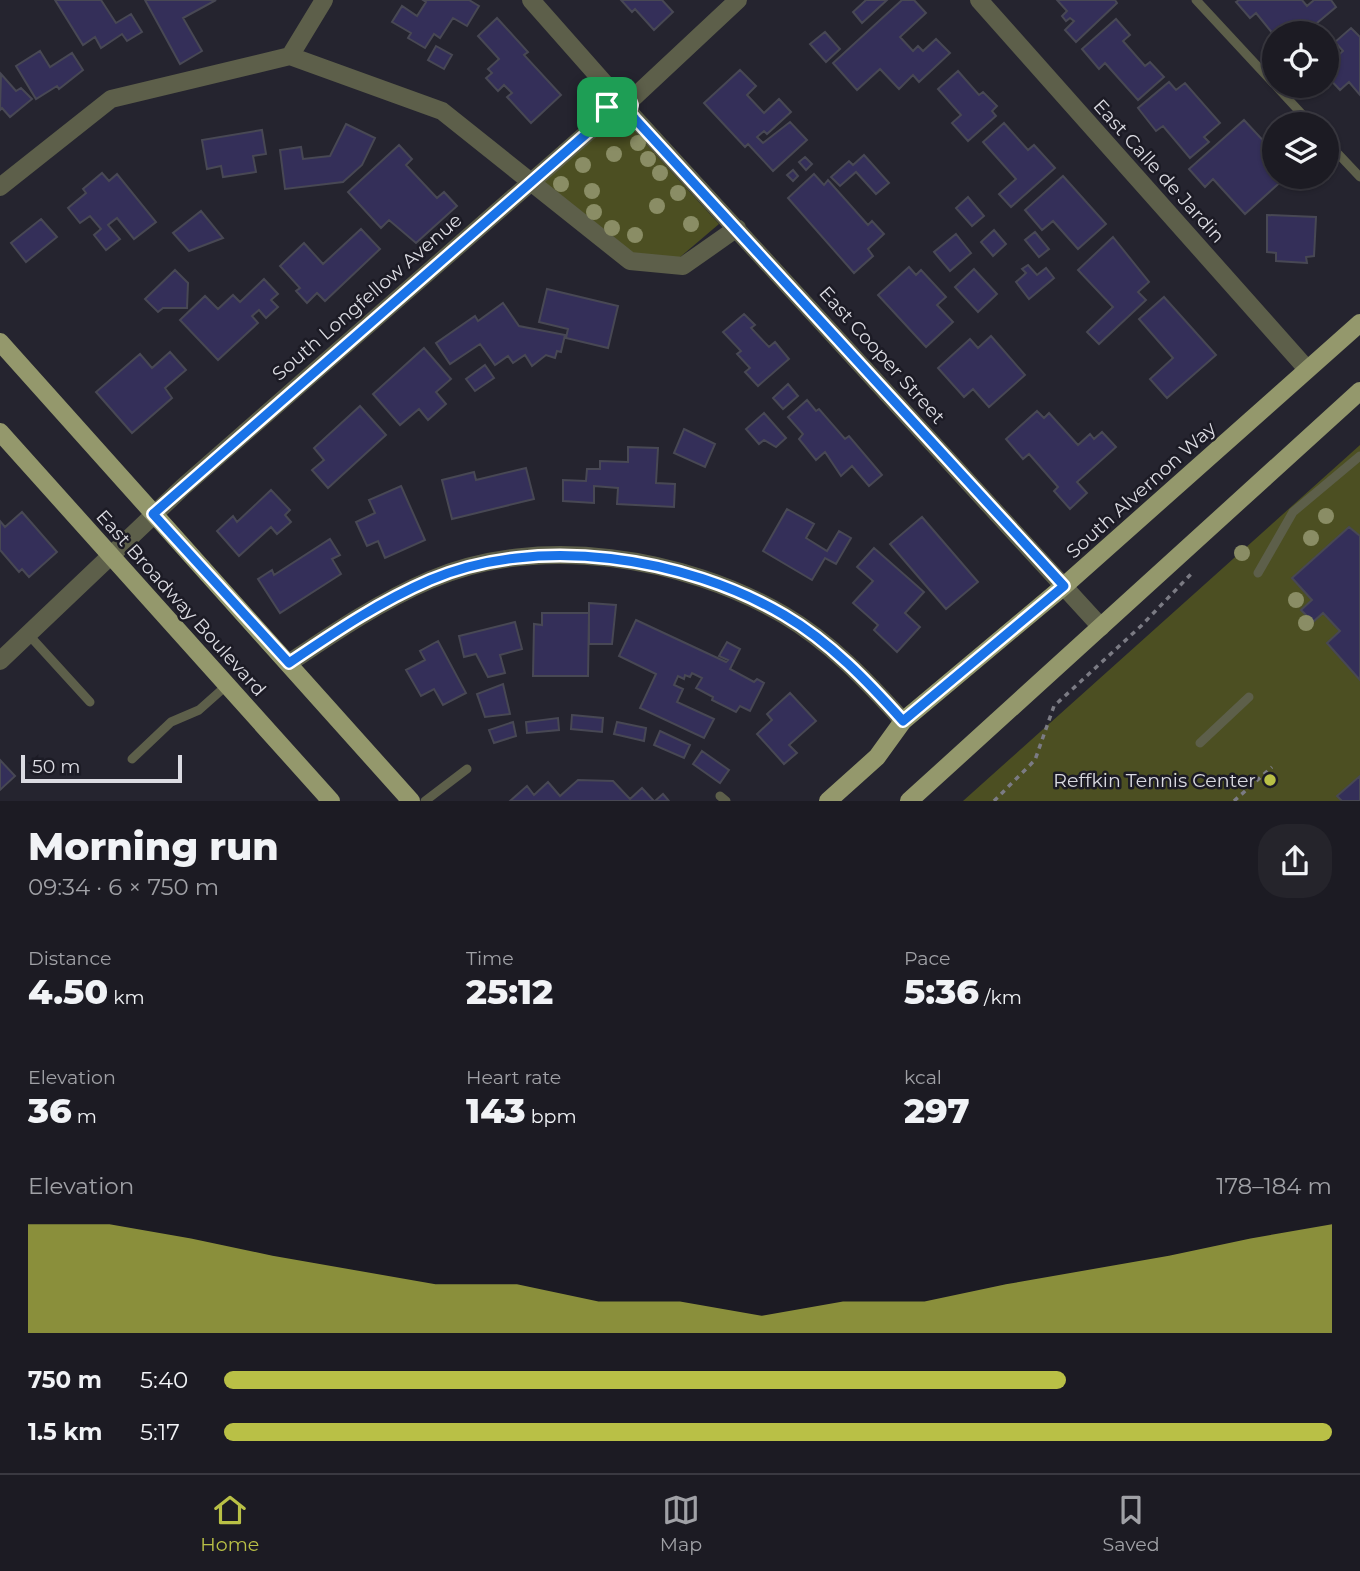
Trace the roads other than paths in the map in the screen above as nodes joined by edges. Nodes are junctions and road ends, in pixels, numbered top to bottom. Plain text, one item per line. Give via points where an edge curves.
1 (324, 0) edge
2 (531, 0) edge
3 (738, 0) edge
4 (979, 0) edge
5 (1196, 0) edge
6 (290, 56) junction
7 (1262, 71) edge
8 (1287, 98) edge
9 (625, 102) junction
10 (1300, 112) edge
11 (1339, 155) edge
12 (1360, 177) edge
13 (531, 180) junction
14 (0, 187) edge
15 (737, 228) junction
16 (1360, 323) edge
17 (0, 342) edge
18 (1307, 369) junction
19 (1360, 391) edge
20 (0, 432) edge
21 (1360, 456) edge
22 (153, 514) junction
23 (111, 557) junction
24 (1258, 573) dead end
25 (1064, 586) junction
26 (1101, 626) junction
27 (28, 634) junction
28 (0, 661) edge
29 (289, 663) junction
30 (226, 686) junction
31 (1249, 697) dead end
32 (90, 702) dead end
33 (903, 721) junction
34 (1200, 743) dead end
35 (132, 759) dead end
36 (467, 769) dead end
37 (331, 801) edge
38 (411, 801) edge
39 (425, 801) edge
40 (828, 801) edge
41 (909, 801) edge

1 - 6 street
2 - 9 street, East Cooper Street
3 - 9 street
4 - 18 street, East Calle de Jardin
5 - 7 lane
6 - 13 street via 442,111
6 - 14 street via 111,99
8 - 10 lane
9 - 13 street, South Longfellow Avenue via 619,118 610,113
9 - 15 street, East Cooper Street
11 - 12 lane
13 - 15 street via 630,261 684,266
13 - 22 street, South Longfellow Avenue
15 - 25 street, East Cooper Street
16 - 18 main road, South Alvernon Way
17 - 22 main road, East Broadway Boulevard
18 - 25 main road, South Alvernon Way
19 - 26 main road
20 - 23 main road, East Broadway Boulevard
21 - 24 lane via 1293,512
22 - 23 street, South Longfellow Avenue
22 - 29 main road, East Broadway Boulevard
23 - 27 street, South Longfellow Avenue
23 - 30 main road, East Broadway Boulevard
25 - 26 street, East Cooper Street
25 - 33 main road, South Alvernon Way
26 - 41 main road
27 - 28 street, South Longfellow Avenue
27 - 32 lane
29 - 33 street via 360,614 433,579 501,560 595,555 689,572 785,615 857,671
29 - 38 main road, East Broadway Boulevard
30 - 35 lane via 200,710 171,722
30 - 37 main road, East Broadway Boulevard
31 - 34 lane
33 - 40 main road, South Alvernon Way via 877,757
36 - 39 lane

